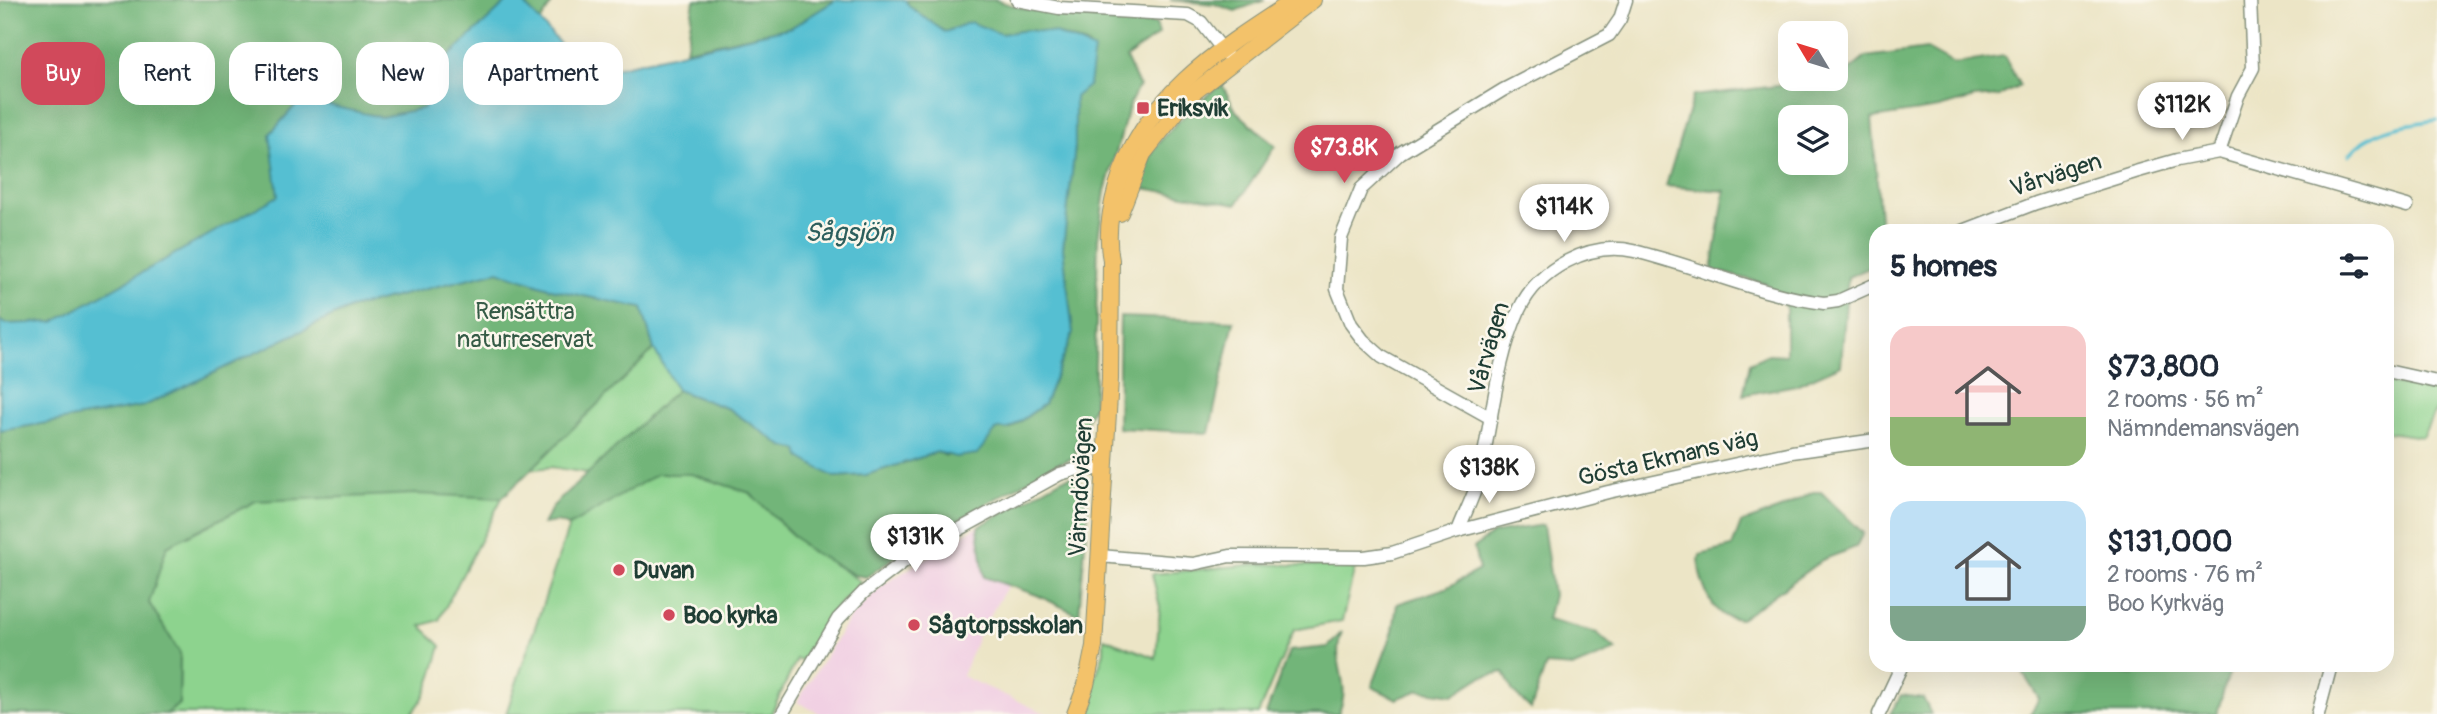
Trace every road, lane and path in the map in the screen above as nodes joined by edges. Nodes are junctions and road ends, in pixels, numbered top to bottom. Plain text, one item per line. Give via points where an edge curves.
1 (1017, 0) edge
2 (1295, 0) edge
3 (1313, 0) edge
4 (1626, 0) edge
5 (2250, 0) edge
6 (1227, 56) junction
7 (2219, 152) junction
8 (2407, 206) dead end
9 (1981, 224) edge
10 (1869, 287) edge
11 (2394, 373) edge
12 (2437, 382) edge
13 (1491, 418) junction
14 (1869, 441) edge
15 (1105, 470) junction
16 (1458, 530) junction
17 (1100, 556) junction
18 (1899, 672) edge
19 (2329, 672) edge
20 (782, 714) edge
21 (1075, 714) edge
22 (1879, 714) edge
23 (2319, 714) edge

1 - 6 street via 1059,8 1180,13 1200,22
2 - 6 main road, Värmdövägen
3 - 6 main road, Värmdövägen
4 - 13 street via 1609,35 1503,90 1392,159 1361,190 1346,222 1336,273 1337,289 1351,324 1382,357
5 - 7 street via 2253,68
6 - 15 main road, Värmdövägen via 1165,99 1148,118 1130,149 1114,198 1108,244 1110,379
7 - 8 street, Vårvägen
7 - 9 street, Vårvägen via 2135,172
10 - 13 street, Vårvägen via 1824,303 1632,251 1584,254 1554,270 1527,296 1510,337
11 - 12 street
13 - 16 street, Vårvägen via 1477,484
14 - 16 street, Gösta Ekmans väg via 1792,452
15 - 17 main road, Värmdövägen
15 - 20 street via 1081,468 1060,474 891,570 842,614
16 - 17 street, Gösta Ekmans väg via 1392,553 1364,556 1230,556 1193,564
17 - 21 main road, Värmdövägen via 1094,646
18 - 22 street
19 - 23 street

